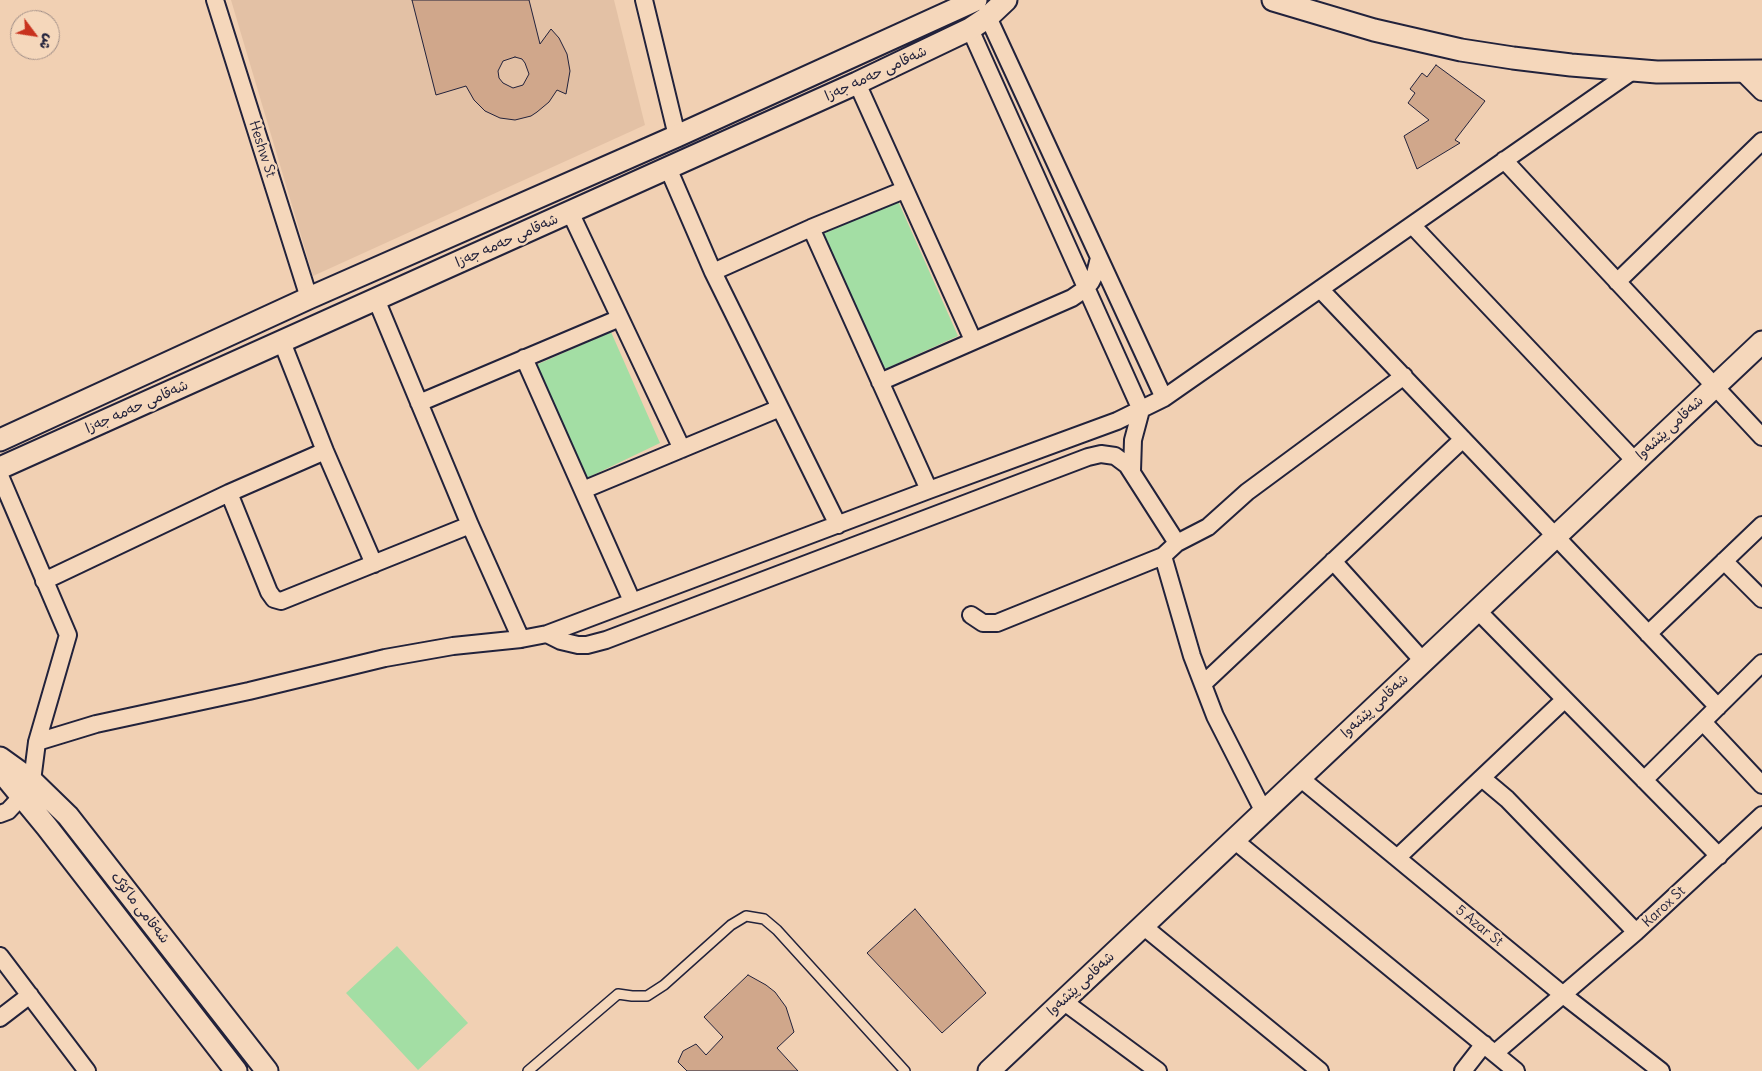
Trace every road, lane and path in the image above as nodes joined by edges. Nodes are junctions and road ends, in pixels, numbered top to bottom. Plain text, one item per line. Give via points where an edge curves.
1 (215, 0) edge
2 (644, 0) edge
3 (976, 0) edge
4 (1006, 0) edge
5 (1273, 0) edge
6 (988, 17) junction
7 (970, 29) junction
8 (1634, 70) junction
9 (1752, 71) edge
10 (857, 83) junction
11 (1762, 92) edge
12 (677, 136) junction
13 (1762, 141) edge
14 (1504, 160) junction
15 (668, 168) junction
16 (904, 190) junction
17 (570, 212) junction
18 (1412, 225) junction
19 (811, 228) junction
20 (440, 240) junction
21 (1099, 258) junction
22 (389, 263) junction
23 (451, 266) junction
24 (713, 272) junction
25 (1617, 282) junction
26 (400, 289) junction
27 (1085, 289) junction
28 (1320, 289) junction
29 (309, 298) junction
30 (376, 299) junction
31 (620, 318) junction
32 (973, 340) junction
33 (282, 342) junction
34 (1762, 342) edge
35 (524, 358) junction
36 (1404, 376) junction
37 (880, 382) junction
38 (1714, 387) junction
39 (1164, 398) junction
40 (419, 403) junction
41 (780, 408) junction
42 (1141, 410) junction
43 (1762, 437) edge
44 (1463, 438) junction
45 (0, 440) edge
46 (682, 449) junction
47 (325, 451) junction
48 (1635, 461) junction
49 (0, 468) edge
50 (1132, 472) junction
51 (0, 476) edge
52 (584, 490) junction
53 (928, 490) junction
54 (229, 493) junction
55 (470, 525) junction
56 (838, 525) junction
57 (1762, 525) edge
58 (1555, 537) junction
59 (1177, 543) junction
60 (1162, 556) junction
61 (1333, 561) junction
62 (1724, 561) junction
63 (374, 564) junction
64 (44, 581) junction
65 (1762, 599) edge
66 (632, 602) junction
67 (1477, 610) junction
68 (971, 615) dead end
69 (547, 634) junction
70 (1648, 634) junction
71 (521, 639) junction
72 (1423, 662) junction
73 (1762, 663) edge
74 (1203, 684) junction
75 (1564, 700) junction
76 (1718, 707) junction
77 (1704, 722) junction
78 (37, 742) junction
79 (0, 758) edge
80 (0, 770) edge
81 (1300, 778) junction
82 (1482, 778) junction
83 (1644, 780) junction
84 (1762, 785) edge
85 (26, 789) junction
86 (1264, 812) junction
87 (0, 814) edge
88 (1762, 815) edge
89 (1234, 840) junction
90 (1719, 856) junction
91 (1397, 858) junction
92 (1143, 926) junction
93 (1636, 932) junction
94 (0, 956) edge
95 (1562, 994) junction
96 (30, 995) junction
97 (1063, 1001) junction
98 (0, 1018) edge
99 (1489, 1048) junction
100 (87, 1071) edge
101 (236, 1071) edge
102 (267, 1071) edge
103 (528, 1071) edge
104 (905, 1071) edge
105 (989, 1071) edge
106 (1158, 1071) edge
107 (1320, 1071) edge
108 (1463, 1071) edge
109 (1516, 1071) edge
110 (1661, 1071) edge

1 - 29 street, Heshw St
2 - 12 street
3 - 12 street, شەقامی حەمە جەزا
4 - 6 street, شەقامی حەمە جەزا
5 - 8 street via 1374,30 1461,50
6 - 7 street, شەقامی حەمە جەزا
6 - 21 street
7 - 10 street, شەقامی حەمە جەزا
7 - 27 street
8 - 9 street
8 - 14 street
9 - 11 street
10 - 15 street, شەقامی حەمە جەزا
10 - 16 street
12 - 20 street, شەقامی حەمە جەزا
13 - 25 street
14 - 18 street
14 - 25 street
15 - 17 street, شەقامی حەمە جەزا
15 - 24 street
16 - 19 street
16 - 32 street
17 - 23 street, شەقامی حەمە جەزا
17 - 31 street
18 - 28 street
18 - 48 street
19 - 24 street
19 - 37 street
20 - 22 street, شەقامی حەمە جەزا
20 - 23 street
21 - 27 street via 1095,274
21 - 39 street
22 - 26 street
22 - 29 street, شەقامی حەمە جەزا
23 - 26 street, شەقامی حەمە جەزا
24 - 41 street
25 - 38 street
26 - 30 street, شەقامی حەمە جەزا
27 - 32 street via 1072,298
27 - 42 street
28 - 36 street
28 - 39 street
29 - 45 street, شەقامی حەمە جەزا
30 - 33 street, شەقامی حەمە جەزا
30 - 40 street
31 - 35 street
31 - 46 street
32 - 37 street
33 - 47 street
33 - 49 street, شەقامی حەمە جەزا
34 - 38 street, شەقامی پێشەوا
35 - 40 street
35 - 52 street
36 - 44 street
36 - 59 street via 1247,492 1208,527
37 - 53 street
38 - 43 street
38 - 48 street, شەقامی پێشەوا
39 - 42 street
40 - 55 street
41 - 46 street
41 - 56 street
42 - 50 street via 1134,440
42 - 53 street
44 - 58 street
44 - 61 street
46 - 52 street
47 - 54 street
47 - 63 street
48 - 58 street, شەقامی پێشەوا
50 - 59 street
50 - 69 street via 1115,456 1094,455 606,640 578,645
51 - 64 street
52 - 66 street
53 - 56 street
54 - 63 street via 274,599 285,600
54 - 64 street
55 - 63 street
55 - 71 street
56 - 66 street
57 - 62 street
58 - 67 street, شەقامی پێشەوا
58 - 70 street
59 - 60 street
60 - 68 street via 997,622 983,623
60 - 74 street
61 - 72 street
61 - 74 street
62 - 65 street
62 - 70 street
64 - 78 street via 68,635
66 - 69 street
67 - 72 street, شەقامی پێشەوا
67 - 75 street
69 - 71 street
70 - 76 street
71 - 78 street via 408,653 96,724
72 - 81 street, شەقامی پێشەوا
73 - 76 street
74 - 86 street via 1215,716
75 - 82 street
75 - 83 street
76 - 77 street
77 - 83 street
77 - 84 street
78 - 85 street
79 - 85 street, شەقامی ماکۆک
80 - 85 street, شەقامی ماکۆک
81 - 86 street, شەقامی پێشەوا
81 - 91 street, 5 Azar St
82 - 91 street
82 - 93 street
83 - 90 street
85 - 87 street via 8,811
85 - 101 street, شەقامی ماکۆک
85 - 102 street, شەقامی ماکۆک via 68,816
86 - 89 street, شەقامی پێشەوا
88 - 90 street, Karox St
89 - 92 street, شەقامی پێشەوا
89 - 99 street
90 - 93 street, Karox St
91 - 95 street, 5 Azar St
92 - 97 street, شەقامی پێشەوا
92 - 107 street
93 - 95 street, Karox St
94 - 96 street
95 - 99 street, Karox St
95 - 110 street, 5 Azar St
96 - 98 street
96 - 100 street
97 - 105 street, شەقامی پێشەوا
97 - 106 street
99 - 108 street, Karox St
99 - 109 street
103 - 104 lane via 618,994 648,996 664,986 731,925 746,916 764,919 778,930

